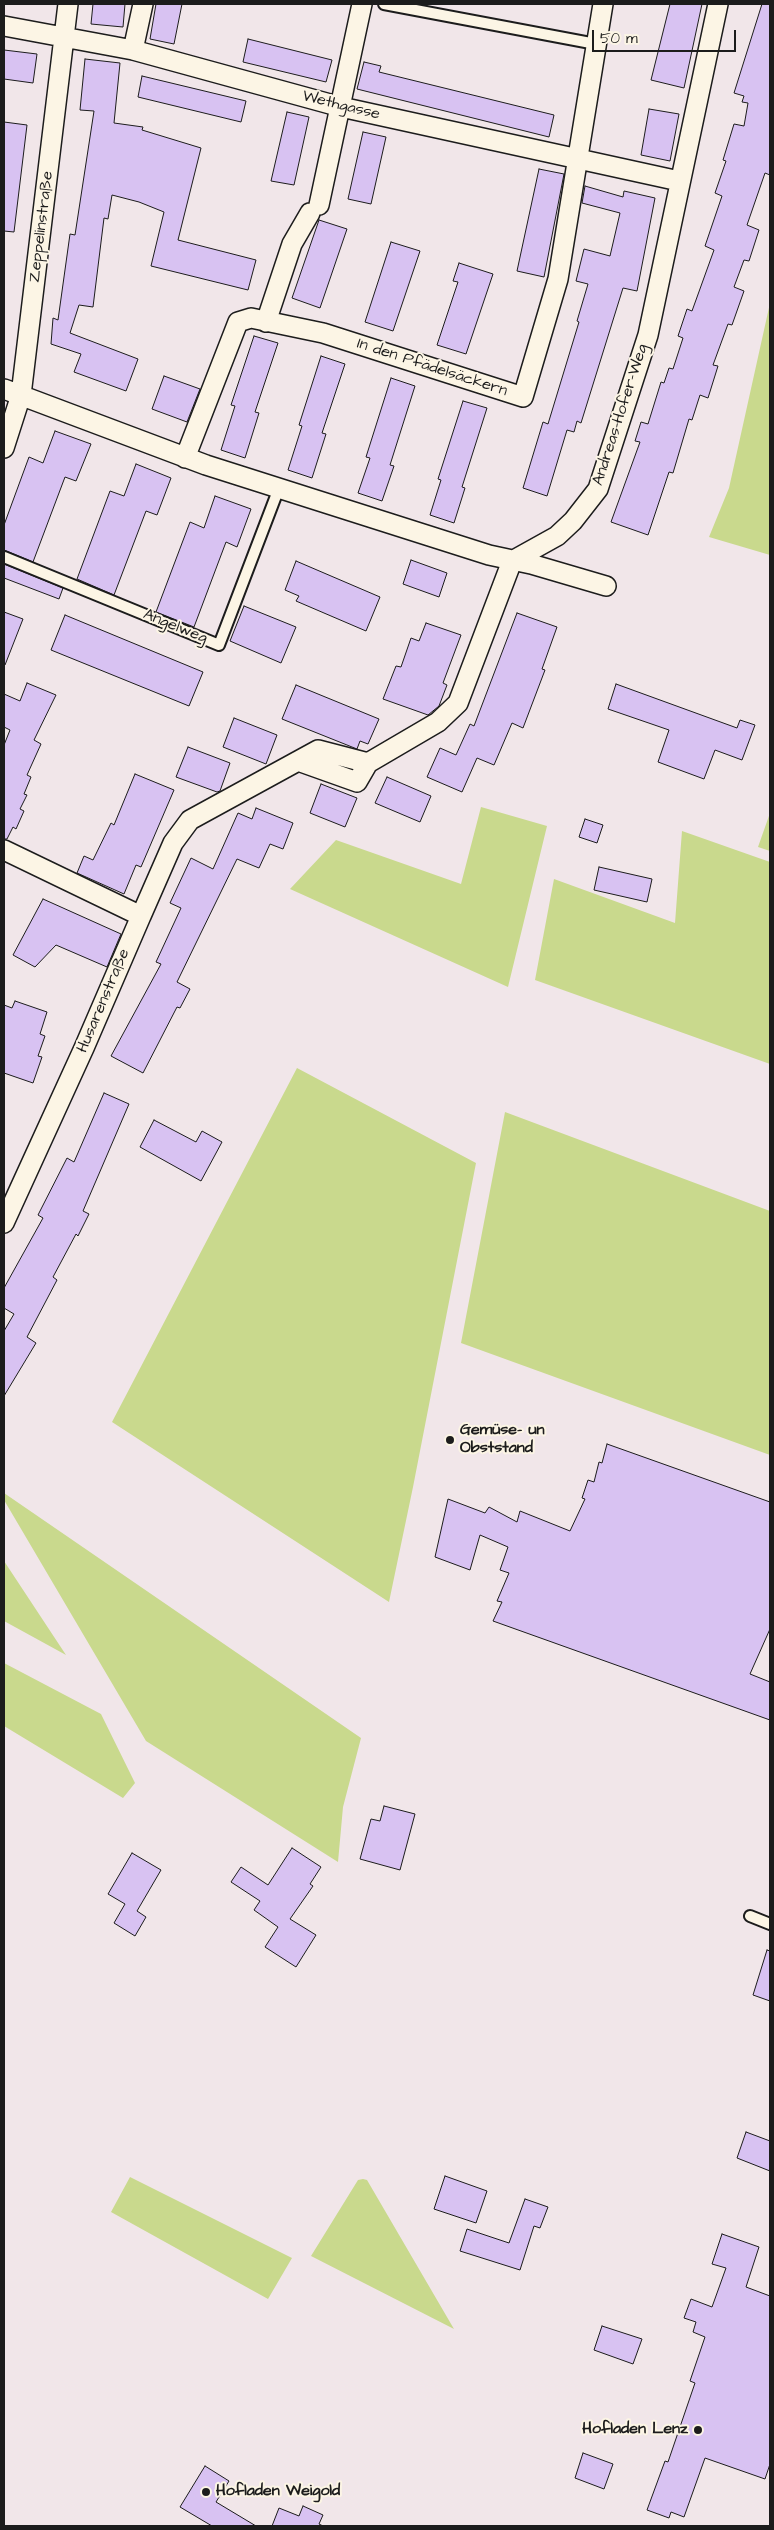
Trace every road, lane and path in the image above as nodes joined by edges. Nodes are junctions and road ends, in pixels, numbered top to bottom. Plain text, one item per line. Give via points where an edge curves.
1 (68, 4) edge
2 (143, 4) edge
3 (362, 4) edge
4 (384, 4) edge
5 (603, 4) edge
6 (718, 4) edge
7 (4, 26) edge
8 (65, 37) junction
9 (596, 44) junction
10 (133, 50) junction
11 (340, 107) junction
12 (576, 160) junction
13 (679, 181) junction
14 (266, 322) junction
15 (12, 392) edge
16 (4, 448) edge
17 (185, 458) junction
18 (279, 488) junction
19 (4, 557) edge
20 (512, 561) junction
21 (606, 586) dead end
22 (4, 850) edge
23 (141, 916) junction
24 (4, 1223) edge
25 (750, 1916) dead end
26 (770, 1924) edge

1 - 8 street, Zeppelinstraße
2 - 10 street
3 - 11 street
4 - 9 lane
5 - 9 street, In den Pfädelsäckern
6 - 13 street, Andreas-Hofer-Weg
7 - 8 street, Wethgasse
8 - 10 street, Wethgasse
8 - 15 street, Zeppelinstraße
9 - 12 street, In den Pfädelsäckern
10 - 11 street, Wethgasse
11 - 12 street, Wethgasse
11 - 14 street via 314,209 292,244
12 - 13 street, Wethgasse
12 - 14 street, In den Pfädelsäckern via 558,279 523,397 323,333
13 - 20 street, Andreas-Hofer-Weg via 648,335 598,489 557,536
14 - 17 street, In den Pfädelsäckern via 251,318 238,322
15 - 16 street, Zeppelinstraße
15 - 17 street
17 - 18 street
18 - 19 lane, Angelweg via 219,645
18 - 20 street
20 - 21 street
20 - 23 street via 458,703 438,722 368,763 318,750 190,820 173,843
22 - 23 street
23 - 24 street, Husarenstraße
25 - 26 lane

